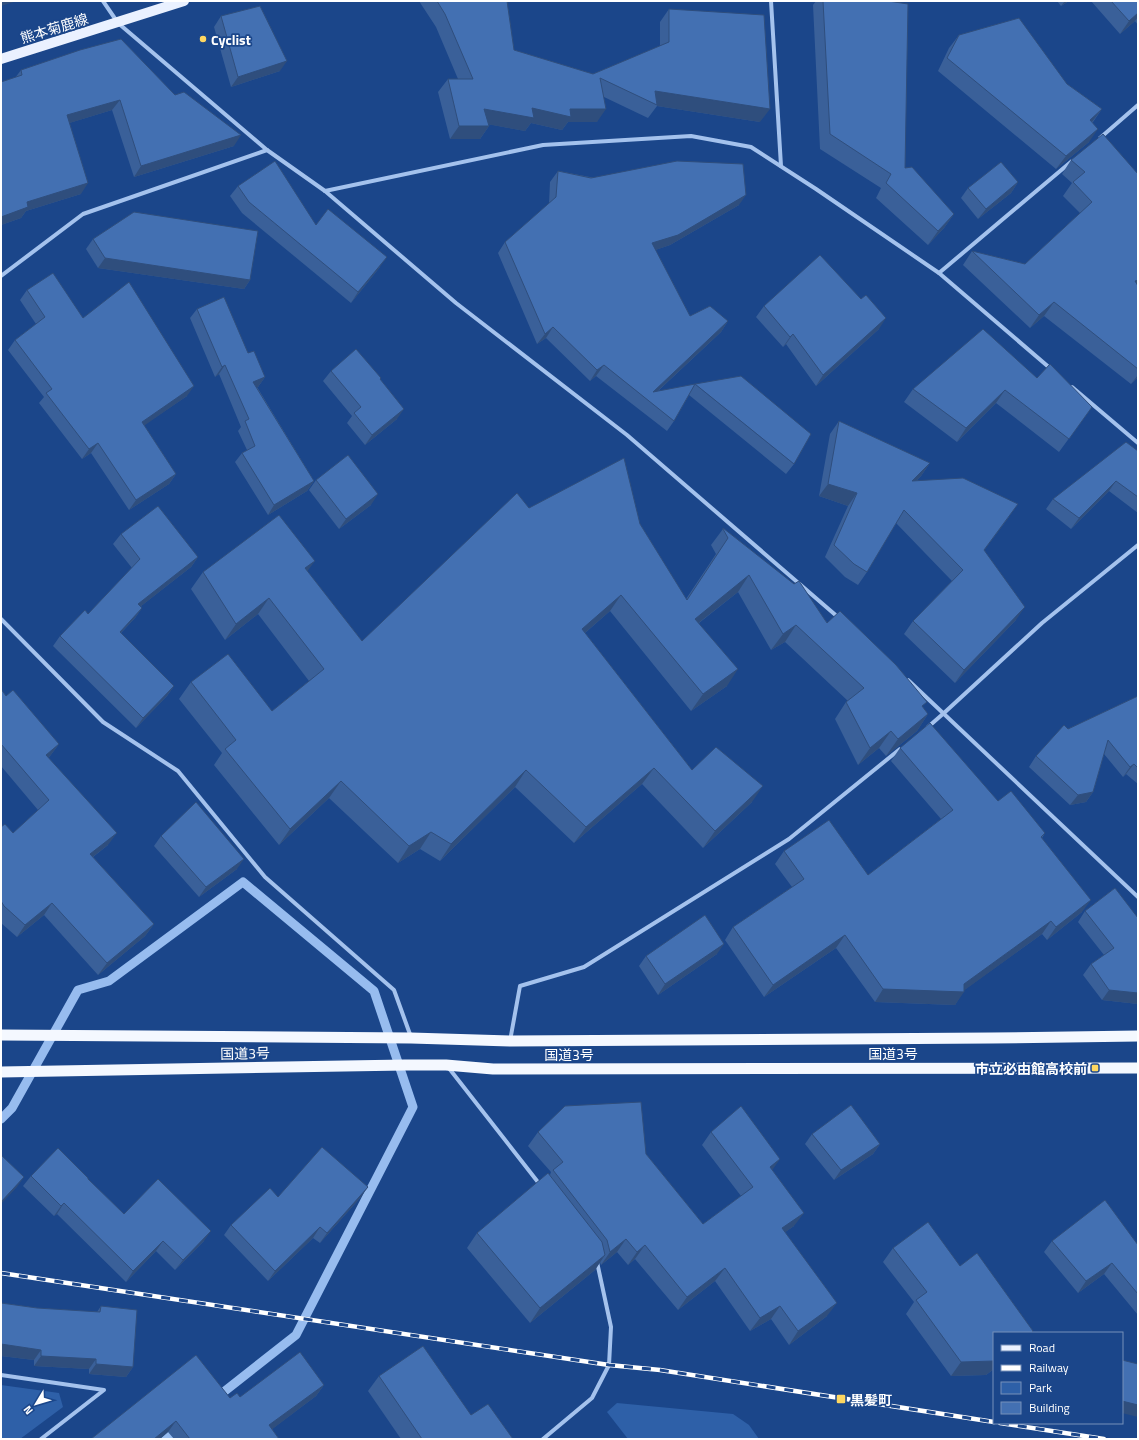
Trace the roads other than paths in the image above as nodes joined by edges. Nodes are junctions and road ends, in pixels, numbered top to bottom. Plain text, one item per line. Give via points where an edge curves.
1 (103, 1) edge
2 (184, 1) edge
3 (771, 1) edge
4 (118, 23) junction
5 (1, 59) edge
6 (1138, 105) edge
7 (1096, 141) edge
8 (267, 150) junction
9 (1078, 156) edge
10 (781, 166) junction
11 (325, 191) junction
12 (939, 274) junction
13 (1, 276) edge
14 (1054, 371) edge
15 (1066, 382) edge
16 (1138, 443) edge
17 (1138, 545) edge
18 (1, 619) edge
19 (845, 623) edge
20 (903, 676) edge
21 (944, 713) junction
22 (926, 728) edge
23 (907, 743) edge
24 (1138, 897) edge
25 (1, 1035) edge
26 (1138, 1036) edge
27 (411, 1038) junction
28 (510, 1041) junction
29 (446, 1065) junction
30 (1138, 1068) edge
31 (3, 1073) edge
32 (542, 1187) edge
33 (595, 1255) edge
34 (1, 1375) edge
35 (41, 1439) edge
36 (543, 1439) edge

1 - 4 street
2 - 4 main road, 熊本菊鹿線
3 - 10 street
4 - 5 main road, 熊本菊鹿線
4 - 8 street
6 - 7 street
8 - 11 street
8 - 13 street via 83,214
9 - 12 street
10 - 11 street via 751,147 691,136 543,145
10 - 12 street
11 - 19 street via 456,303 627,435
12 - 14 street
15 - 16 street
17 - 21 street via 1042,623
18 - 27 street via 103,722 178,771 265,877 394,990
20 - 21 street
21 - 22 street
21 - 24 street
23 - 28 street via 789,839 584,966 520,986
25 - 27 highway, 国道3号
26 - 28 highway, 国道3号
27 - 28 highway, 国道3号
29 - 30 highway, 国道3号 via 493,1069
29 - 31 highway, 国道3号
29 - 32 street
33 - 36 street via 611,1328 609,1365 592,1398
34 - 35 street via 104,1390

